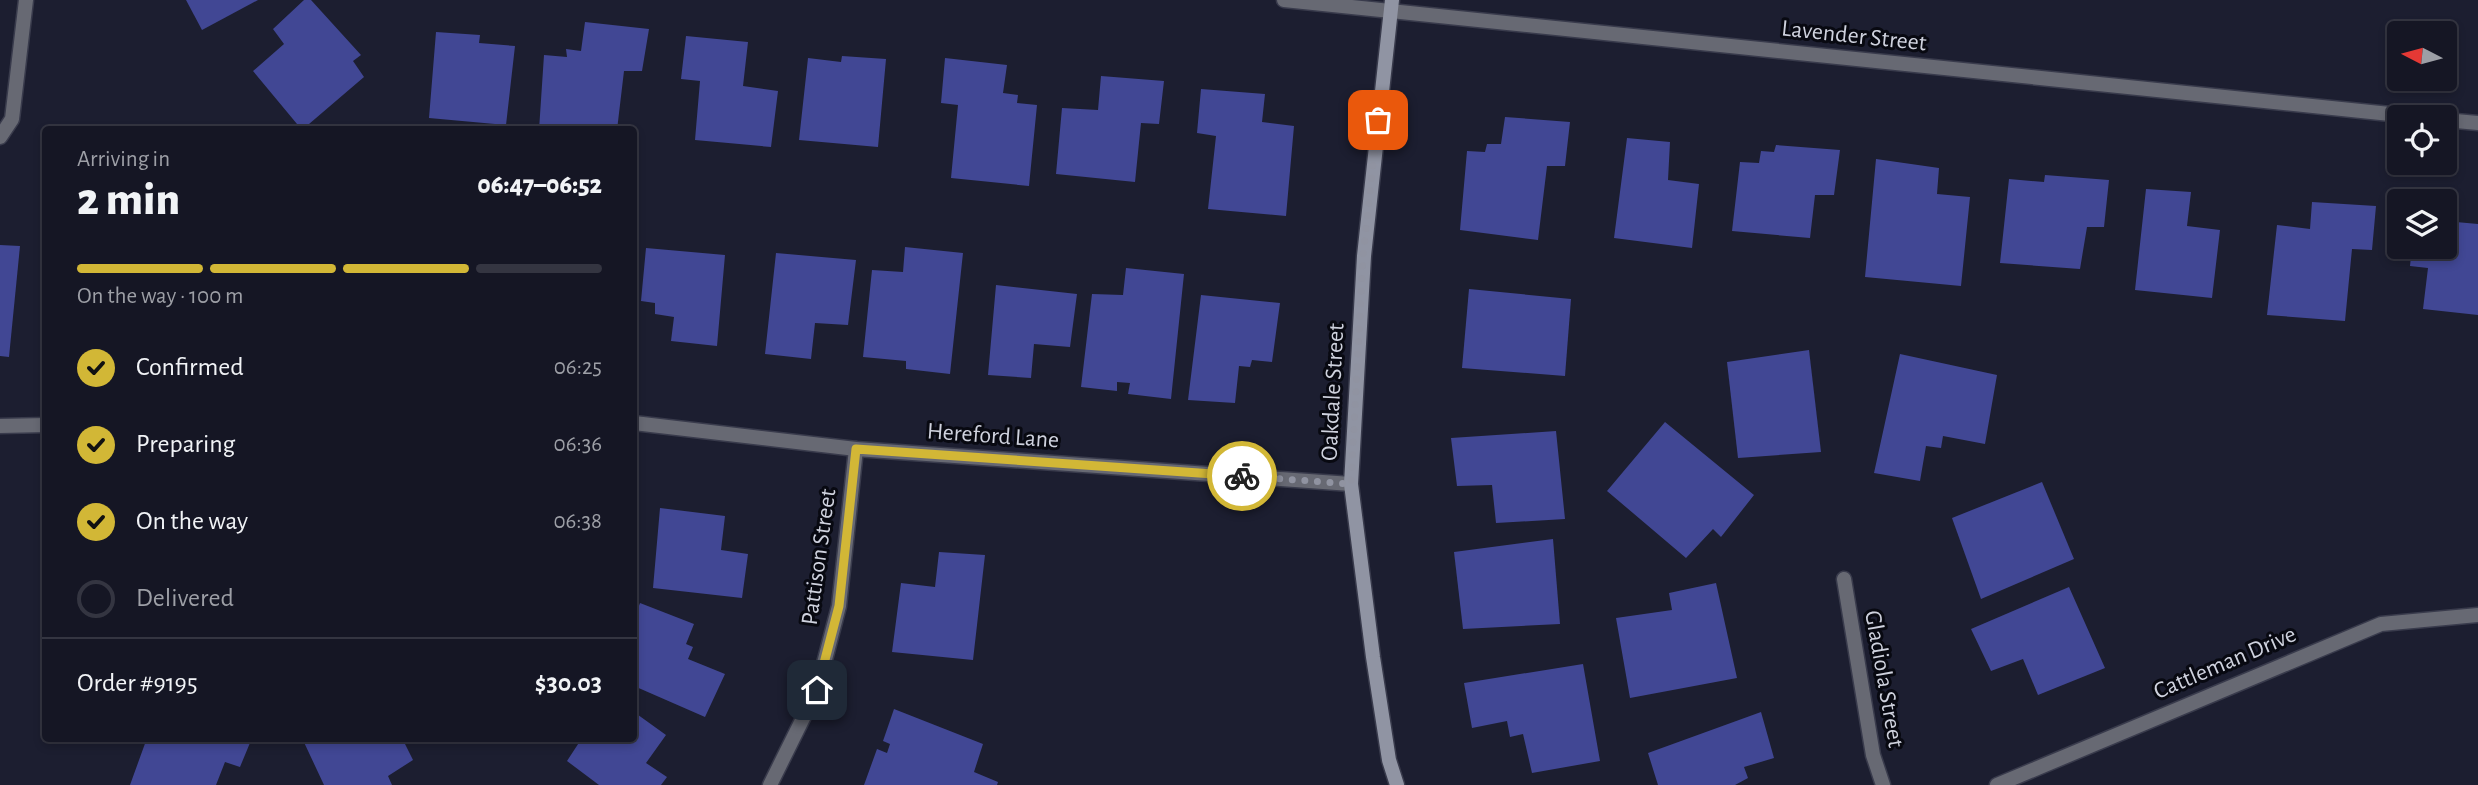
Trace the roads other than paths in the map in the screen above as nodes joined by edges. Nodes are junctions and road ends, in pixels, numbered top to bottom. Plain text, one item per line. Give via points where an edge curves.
1 (26, 0) edge
2 (1284, 0) edge
3 (1391, 6) edge
4 (2387, 114) edge
5 (2457, 121) edge
6 (2478, 123) edge
7 (0, 137) edge
8 (637, 423) edge
9 (42, 425) edge
10 (0, 426) edge
11 (856, 449) junction
12 (1351, 484) junction
13 (1844, 579) dead end
14 (2478, 615) edge
15 (770, 785) edge
16 (1397, 785) edge
17 (1883, 785) edge
18 (1997, 785) edge

1 - 7 street via 12,119
2 - 3 street, Lavender Street
3 - 4 street, Lavender Street
3 - 12 street, Oakdale Street via 1363,256
5 - 6 street
8 - 11 street, Hereford Lane
9 - 10 street
11 - 12 street, Hereford Lane
11 - 15 street, Pattison Street via 839,606 817,690
12 - 16 street, Oakdale Street via 1373,657
13 - 17 street, Gladiola Street via 1872,755
14 - 18 street, Cattleman Drive via 2381,624

